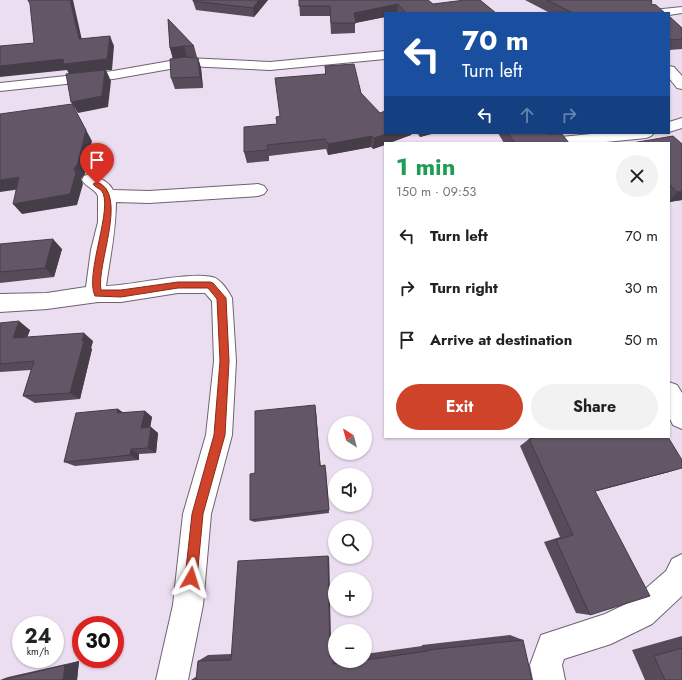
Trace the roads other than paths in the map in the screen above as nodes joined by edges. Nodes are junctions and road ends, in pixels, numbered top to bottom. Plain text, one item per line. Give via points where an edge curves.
1 (682, 10) edge
2 (663, 12) edge
3 (384, 55) edge
4 (670, 71) edge
5 (682, 85) edge
6 (0, 87) edge
7 (682, 123) edge
8 (670, 127) edge
9 (636, 134) edge
10 (560, 142) edge
11 (90, 180) dead end
12 (258, 190) dead end
13 (107, 196) junction
14 (98, 294) junction
15 (0, 303) edge
16 (670, 395) edge
17 (682, 418) edge
18 (682, 569) edge
19 (172, 680) edge
20 (549, 680) edge

1 - 2 street
3 - 6 street via 270,66 187,62 112,75
4 - 5 street
7 - 8 street
9 - 10 street
11 - 13 street via 104,189
12 - 13 street via 149,197
13 - 14 street via 107,222 96,288
14 - 15 street via 47,301
14 - 19 street via 121,294 178,285 210,285 222,298 225,361 219,435 197,514 188,605
16 - 17 street
18 - 20 street via 676,581 641,613 611,628 552,646 546,665

